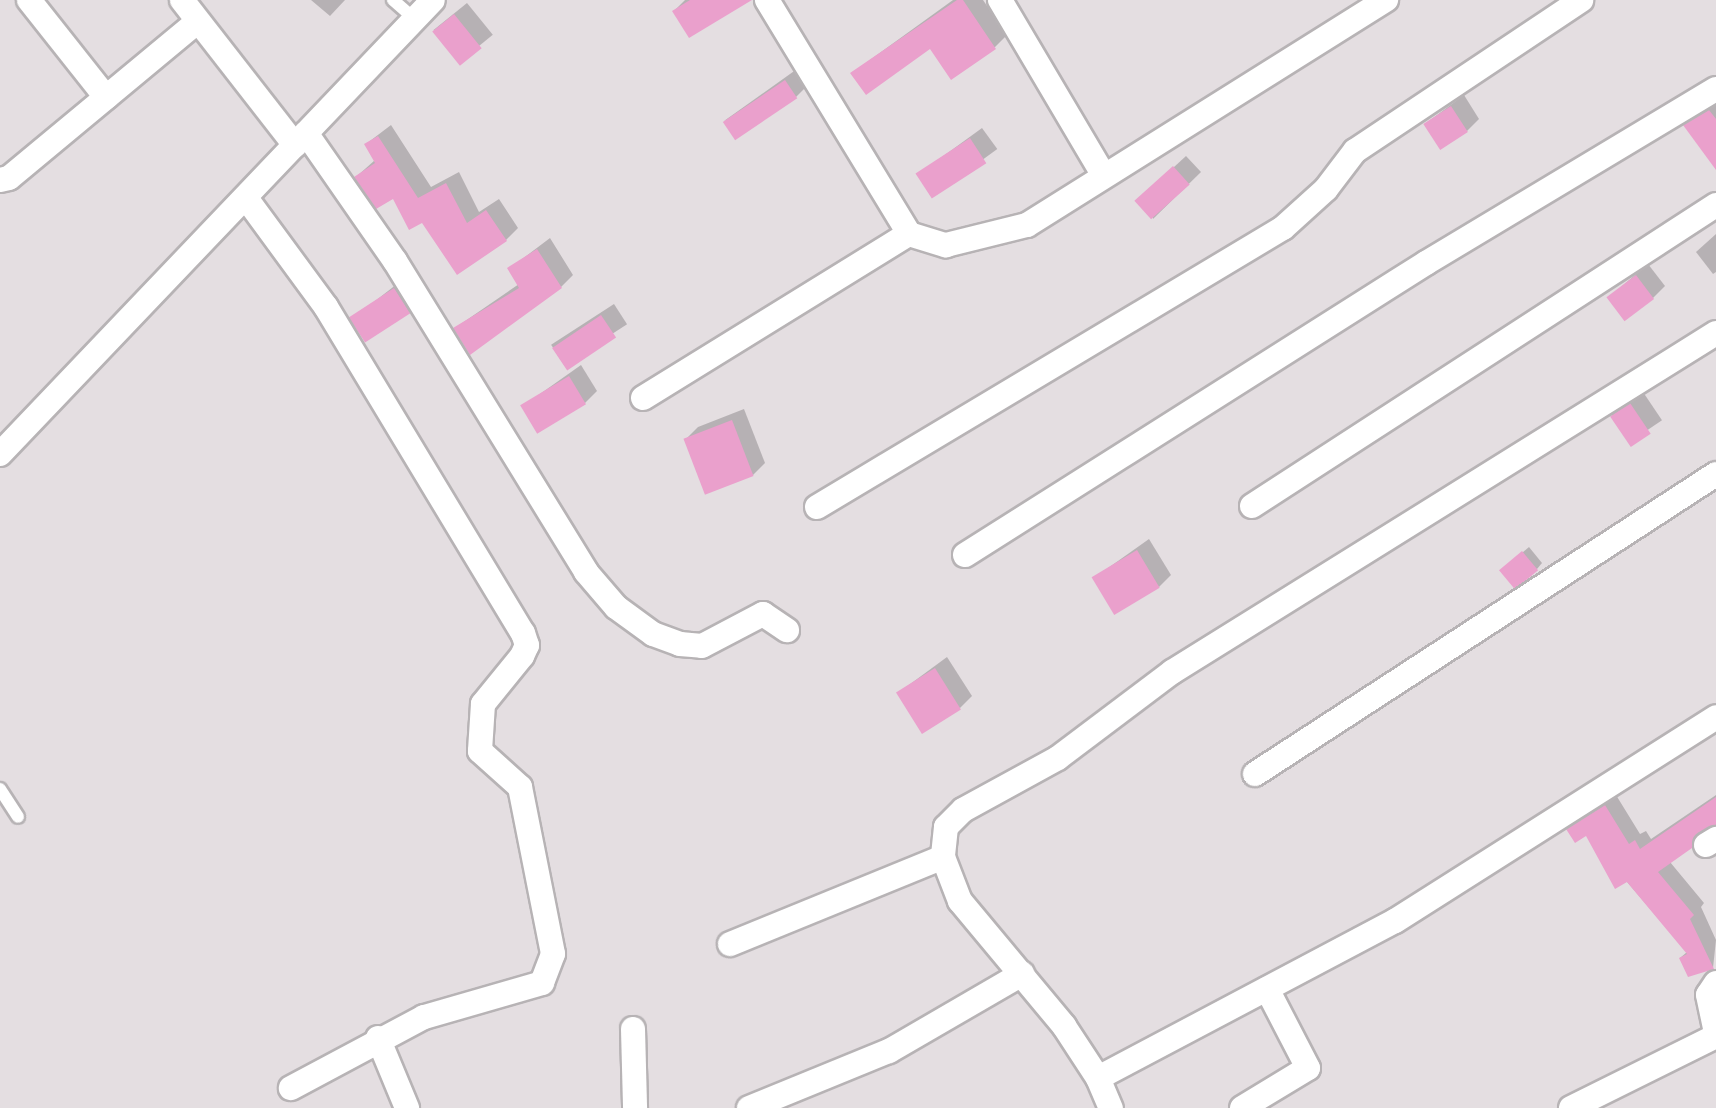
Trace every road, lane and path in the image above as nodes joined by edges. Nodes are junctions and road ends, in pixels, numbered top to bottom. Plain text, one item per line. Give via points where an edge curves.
1 (29, 0) edge
2 (182, 0) edge
3 (393, 0) edge
4 (433, 0) edge
5 (767, 0) edge
6 (1000, 0) edge
7 (1386, 0) edge
8 (1581, 0) edge
9 (415, 19) junction
10 (197, 22) junction
11 (1716, 89) edge
12 (106, 97) junction
13 (300, 139) junction
14 (1104, 176) junction
15 (0, 180) edge
16 (246, 198) junction
17 (1716, 205) edge
18 (909, 234) junction
19 (1716, 333) edge
20 (643, 398) dead end
21 (0, 454) edge
22 (1716, 474) edge
23 (1252, 506) dead end
24 (817, 507) dead end
25 (965, 555) dead end
26 (787, 630) dead end
27 (1716, 717) edge
28 (1255, 774) dead end
29 (0, 789) edge
30 (18, 817) dead end
31 (943, 857) junction
32 (730, 944) dead end
33 (1022, 974) junction
34 (1716, 983) edge
35 (1267, 989) junction
36 (633, 1029) dead end
37 (1716, 1034) edge
38 (378, 1038) junction
39 (1098, 1078) junction
40 (291, 1088) dead end
41 (406, 1108) edge
42 (635, 1108) edge
43 (749, 1108) edge
44 (1111, 1108) edge
45 (1242, 1108) edge
46 (1571, 1108) edge

1 - 12 street
2 - 10 street
3 - 9 lane
4 - 9 street
5 - 18 street
6 - 14 street
7 - 14 street
8 - 24 street via 1355,151 1326,189 1283,228
9 - 13 street
10 - 12 street
10 - 13 street
11 - 25 street via 1426,262
12 - 15 street via 9,178
13 - 16 street
13 - 26 street via 395,261 586,572 616,607 653,634 680,644 702,646 763,614
14 - 18 street via 1027,225 946,245
16 - 21 street
16 - 38 street via 326,307 527,645 483,704 478,733 480,751 520,787 553,954 550,970 542,983 469,1000
17 - 23 street
18 - 20 street
19 - 31 street via 1172,672 1058,758 963,810 946,827
22 - 28 street
27 - 35 street via 1395,921
29 - 30 lane
31 - 32 street
31 - 33 street via 960,901
33 - 39 street
33 - 43 street via 889,1051
34 - 37 street via 1708,995
35 - 39 street
35 - 45 street via 1308,1068
36 - 42 street
37 - 46 street
38 - 40 street
38 - 41 street
39 - 44 street

